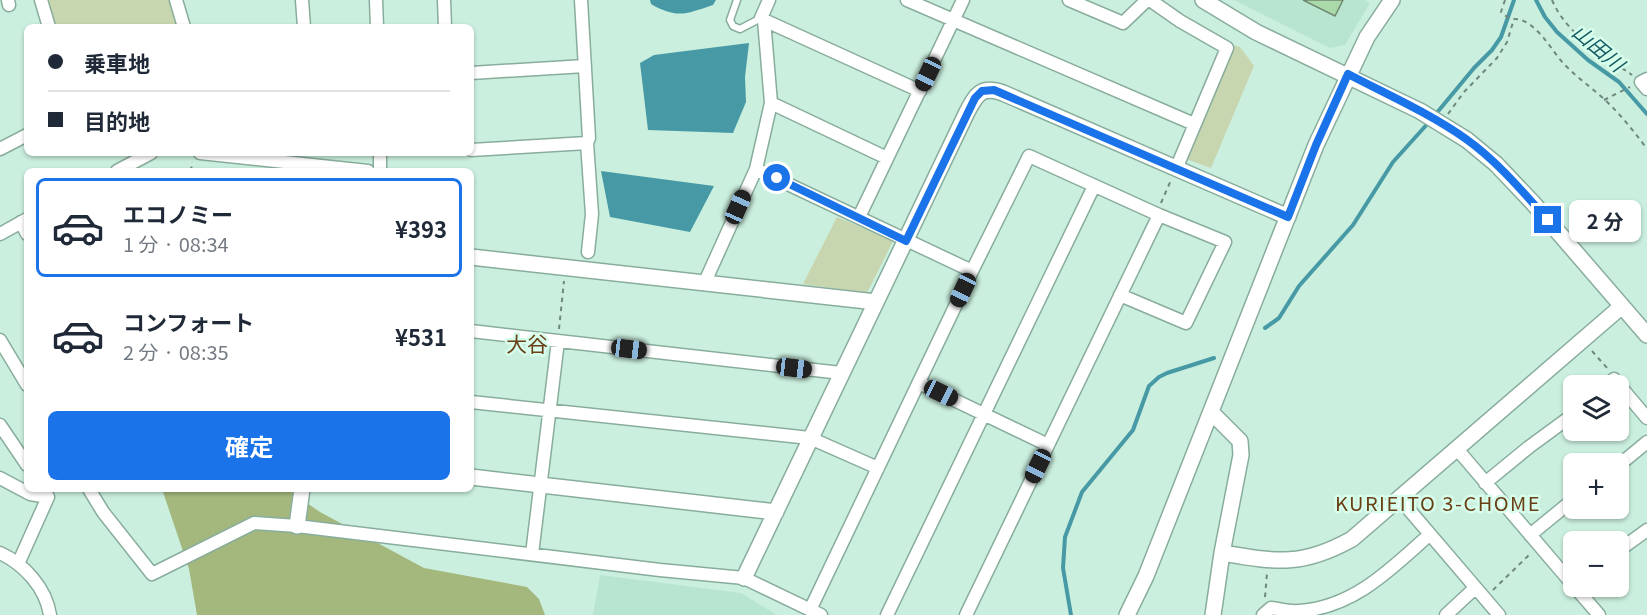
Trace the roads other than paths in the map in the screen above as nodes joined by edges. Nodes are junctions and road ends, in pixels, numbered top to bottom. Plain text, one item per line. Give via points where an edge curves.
1 (40, 0) edge
2 (176, 0) edge
3 (302, 0) edge
4 (375, 0) edge
5 (444, 0) edge
6 (580, 0) edge
7 (737, 0) edge
8 (769, 0) edge
9 (907, 0) edge
10 (963, 0) edge
11 (1069, 0) edge
12 (1149, 0) edge
13 (1203, 0) edge
14 (1392, 0) edge
15 (763, 19) junction
16 (954, 20) junction
17 (48, 24) edge
18 (183, 24) edge
19 (304, 24) edge
20 (377, 24) edge
21 (446, 24) edge
22 (585, 66) junction
23 (474, 73) edge
24 (1348, 74) junction
25 (920, 91) junction
26 (771, 103) junction
27 (1194, 124) junction
28 (24, 137) edge
29 (587, 143) junction
30 (0, 149) edge
31 (474, 150) edge
32 (145, 156) edge
33 (228, 156) edge
34 (887, 159) junction
35 (123, 168) edge
36 (340, 168) edge
37 (756, 169) junction
38 (1176, 169) junction
39 (1094, 186) junction
40 (1157, 214) junction
41 (859, 217) junction
42 (1288, 217) junction
43 (24, 225) edge
44 (0, 234) edge
45 (906, 241) junction
46 (588, 252) dead end
47 (474, 257) edge
48 (972, 271) junction
49 (704, 284) junction
50 (1120, 295) junction
51 (876, 302) junction
52 (1622, 306) junction
53 (474, 331) edge
54 (1647, 335) edge
55 (0, 340) edge
56 (558, 341) junction
57 (841, 374) junction
58 (24, 380) edge
59 (919, 383) junction
60 (1629, 400) edge
61 (474, 402) edge
62 (551, 411) junction
63 (1211, 412) junction
64 (984, 414) junction
65 (1647, 418) edge
66 (1563, 422) edge
67 (0, 424) edge
68 (810, 438) junction
69 (1647, 442) edge
70 (1048, 444) junction
71 (1456, 449) junction
72 (1629, 457) edge
73 (24, 460) edge
74 (878, 468) junction
75 (474, 477) edge
76 (0, 478) edge
77 (1485, 483) junction
78 (541, 485) junction
79 (24, 491) edge
80 (26, 492) edge
81 (91, 492) edge
82 (302, 492) edge
83 (45, 493) edge
84 (1399, 498) junction
85 (1563, 508) edge
86 (776, 512) junction
87 (297, 526) junction
88 (1647, 530) edge
89 (1429, 535) junction
90 (1530, 535) junction
91 (1629, 543) edge
92 (0, 553) edge
93 (1222, 553) junction
94 (532, 554) junction
95 (18, 564) junction
96 (1563, 573) edge
97 (744, 578) junction
98 (1475, 588) junction
99 (1584, 597) edge
100 (816, 612) edge
101 (1263, 614) edge
102 (50, 615) edge
103 (886, 615) edge
104 (966, 615) edge
105 (1127, 615) edge
106 (1213, 615) edge
107 (1446, 615) edge
108 (1499, 615) edge
109 (1599, 615) edge

1 - 17 street
2 - 18 street
3 - 19 street
4 - 20 street
5 - 21 street
6 - 22 street
7 - 15 lane via 730,20 733,27 740,29
8 - 15 street
9 - 16 street
10 - 16 street
11 - 12 street via 1123,23
12 - 27 street via 1227,48
13 - 24 street via 1256,32
14 - 24 street
15 - 25 street
15 - 26 street
16 - 25 street
16 - 27 street
22 - 23 street
22 - 29 street
24 - 42 street
24 - 52 street via 1442,124 1496,164
25 - 34 street
26 - 34 street
26 - 37 street
27 - 38 street
28 - 30 street
29 - 31 street
29 - 46 street via 592,214
32 - 35 street
33 - 36 street
34 - 41 street
37 - 41 street
37 - 49 street
38 - 42 street
38 - 45 street via 1003,93 982,91 967,112
39 - 40 street
39 - 48 street via 1029,156
39 - 64 street
40 - 50 street
40 - 50 street via 1226,242 1186,323
41 - 45 street
42 - 63 street
43 - 44 street
45 - 48 street
45 - 51 street
47 - 49 street
48 - 59 street
49 - 51 street
50 - 70 street
51 - 57 street
52 - 54 street
52 - 71 street
53 - 56 street
55 - 58 street
56 - 57 street
56 - 62 street
57 - 68 street
59 - 64 street
59 - 74 street
60 - 65 street
61 - 62 street
62 - 68 street
62 - 78 street
63 - 93 street via 1240,441 1241,448
63 - 105 street
64 - 70 street
64 - 103 street
66 - 77 street
67 - 73 street
68 - 74 street
68 - 86 street
69 - 72 street
70 - 104 street
71 - 77 street
71 - 84 street
74 - 100 street
75 - 78 street
76 - 79 street
77 - 90 street
78 - 86 street
78 - 94 street
80 - 83 street
81 - 87 street via 152,574 254,523
82 - 87 street
83 - 95 street
84 - 89 street
84 - 93 street via 1352,539 1312,557 1268,561
85 - 90 street
86 - 97 street
87 - 94 street
88 - 91 street
89 - 98 street
89 - 101 street via 1362,592 1319,608 1271,608
90 - 96 street
92 - 95 street
93 - 106 street
94 - 97 street
95 - 102 street via 29,572 41,591
97 - 100 street
98 - 107 street
98 - 108 street
99 - 109 street

